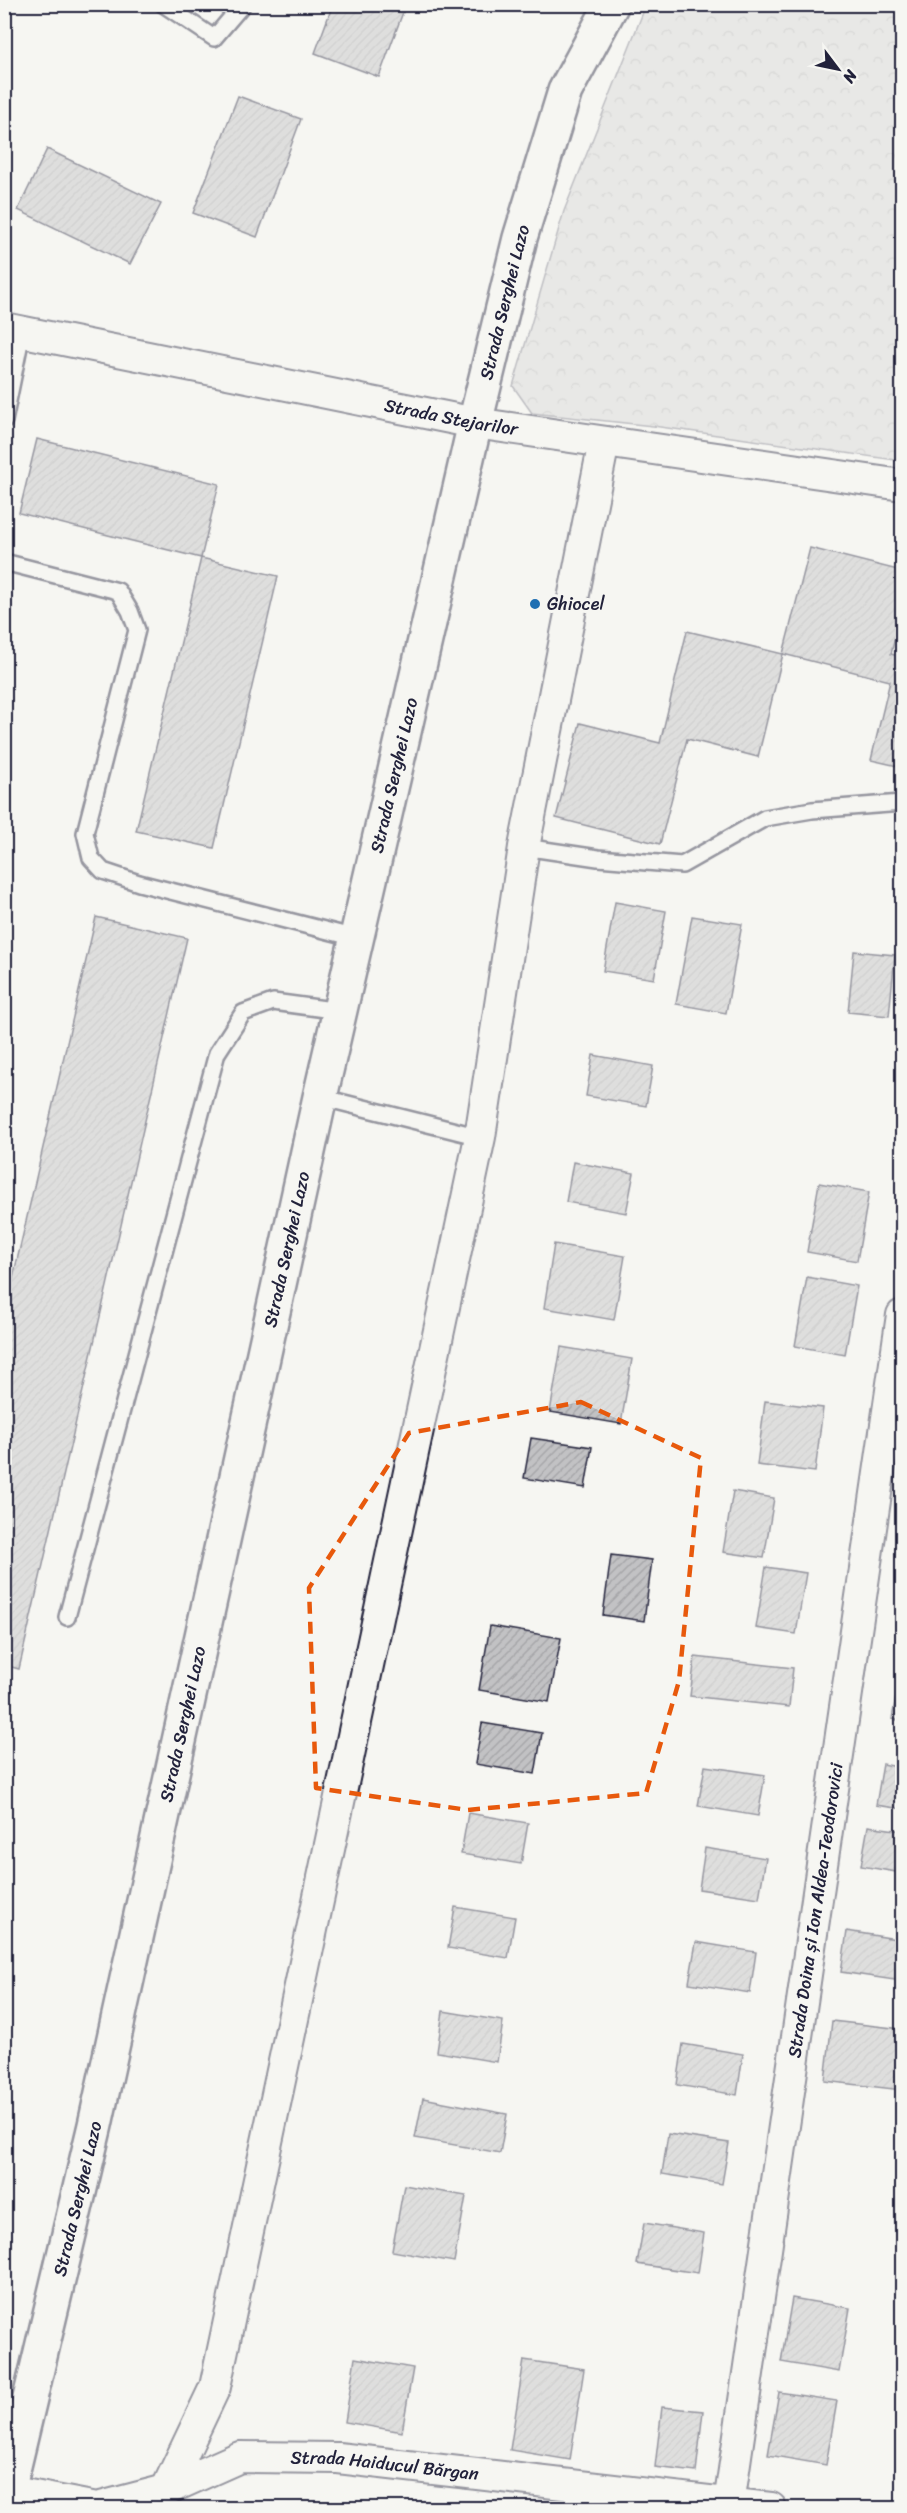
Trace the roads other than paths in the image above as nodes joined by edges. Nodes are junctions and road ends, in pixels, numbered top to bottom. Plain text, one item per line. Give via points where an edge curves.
1 (163, 4) edge
2 (243, 4) edge
3 (612, 4) edge
4 (13, 330) edge
5 (4, 421) edge
6 (475, 423) junction
7 (604, 442) junction
8 (903, 484) edge
9 (4, 562) edge
10 (903, 803) edge
11 (524, 847) junction
12 (356, 938) junction
13 (340, 1011) junction
14 (320, 1097) junction
15 (480, 1137) junction
16 (903, 1315) edge
17 (67, 1617) dead end
18 (166, 2490) junction
19 (6, 2500) edge
20 (729, 2504) junction
21 (771, 2508) edge

1 - 2 lane via 213,38
3 - 6 street, Strada Serghei Lazo via 565,91 520,238
4 - 5 lane
4 - 6 street, Strada Stejarilor
6 - 7 street, Strada Stejarilor
6 - 12 street, Strada Serghei Lazo
7 - 8 street, Strada Stejarilor
7 - 11 street
9 - 12 lane via 118,591 137,630 85,833 91,858 103,871
10 - 11 lane via 765,818 682,865
11 - 15 street
12 - 13 street, Strada Serghei Lazo
13 - 14 street, Strada Serghei Lazo
13 - 17 lane via 273,1002 243,1013 217,1053
14 - 15 lane
14 - 19 street, Strada Serghei Lazo via 95,2125
15 - 18 street via 215,2387
16 - 20 street, Strada Doina și Ion Aldea-Teodorovici
18 - 19 street, Strada Haiducul Bărgan via 97,2508
18 - 20 street, Strada Haiducul Bărgan via 240,2457 338,2458
20 - 21 street, Strada Haiducul Bărgan

